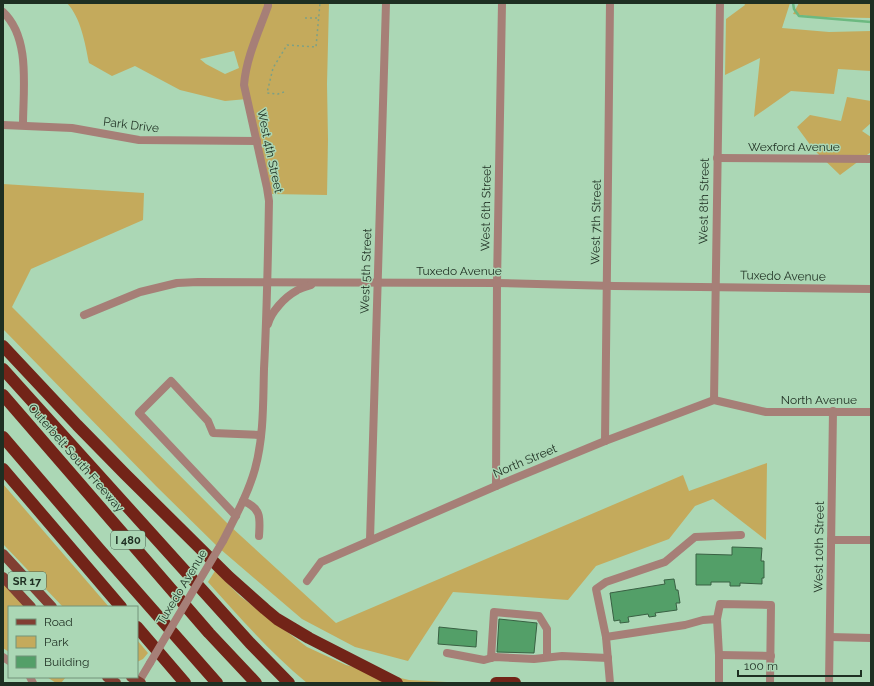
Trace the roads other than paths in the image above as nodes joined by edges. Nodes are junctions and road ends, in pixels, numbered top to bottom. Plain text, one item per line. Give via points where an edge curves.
1 (268, 3) edge
2 (386, 3) edge
3 (502, 3) edge
4 (610, 3) edge
5 (720, 3) edge
6 (3, 12) edge
7 (3, 125) edge
8 (23, 125) junction
9 (256, 142) junction
10 (717, 158) junction
11 (871, 159) edge
12 (268, 283) junction
13 (321, 283) junction
14 (497, 283) junction
15 (378, 284) junction
16 (607, 286) junction
17 (715, 287) junction
18 (871, 289) edge
19 (84, 315) dead end
20 (266, 335) junction
21 (3, 346) edge
22 (3, 369) edge
23 (3, 395) edge
24 (714, 400) junction
25 (833, 411) junction
26 (871, 412) edge
27 (261, 435) junction
28 (3, 437) edge
29 (605, 441) junction
30 (3, 469) edge
31 (496, 486) junction
32 (243, 501) junction
33 (236, 516) junction
34 (740, 535) dead end
35 (259, 536) dead end
36 (370, 540) junction
37 (831, 540) junction
38 (871, 540) edge
39 (3, 554) edge
40 (3, 577) edge
41 (306, 581) dead end
42 (30, 606) edge
43 (51, 606) edge
44 (120, 606) edge
45 (717, 618) junction
46 (138, 627) edge
47 (606, 637) junction
48 (830, 638) junction
49 (871, 638) edge
50 (447, 653) dead end
51 (719, 655) junction
52 (771, 656) junction
53 (491, 658) junction
54 (546, 658) junction
55 (608, 658) junction
56 (137, 681) edge
57 (393, 682) edge
58 (185, 683) edge
59 (217, 683) edge
60 (256, 683) edge
61 (289, 683) edge
62 (496, 683) edge
63 (515, 683) edge
64 (610, 683) edge
65 (719, 683) edge
66 (770, 683) edge
67 (829, 683) edge

1 - 9 street, West 4th Street via 244,85
2 - 15 street, West 5th Street
3 - 14 street, West 6th Street
4 - 16 street, West 7th Street
5 - 10 street, West 8th Street
6 - 8 street via 15,26 20,40 23,58
7 - 8 street, Park Drive
8 - 9 street, Park Drive via 72,128 139,140
9 - 12 street, West 4th Street via 269,201
10 - 11 street, Wexford Avenue
10 - 17 street, West 8th Street
12 - 13 street, Tuxedo Avenue
12 - 19 street via 177,283 140,292
12 - 20 street, Tuxedo Avenue
13 - 15 street, Tuxedo Avenue
13 - 20 street via 296,291 286,299 269,321
14 - 15 street, Tuxedo Avenue
14 - 16 street, Tuxedo Avenue
14 - 31 street, West 6th Street
15 - 36 street, West 5th Street
16 - 17 street, Tuxedo Avenue
16 - 29 street, West 7th Street
17 - 18 street, Tuxedo Avenue
17 - 24 street, West 8th Street
20 - 27 street, Tuxedo Avenue
21 - 57 highway via 124,474 265,609 308,638
22 - 61 highway
23 - 60 highway, Outerbelt South Freeway / I 480 via 208,633
24 - 25 street, North Avenue via 766,412
24 - 29 street, North Street
25 - 26 street, North Avenue
25 - 37 street, West 10th Street
27 - 32 street, Tuxedo Avenue via 255,468
27 - 33 street via 213,432 208,421 171,381 139,412
28 - 59 highway, I 480
29 - 31 street, North Street
30 - 44 highway
31 - 36 street, North Street
32 - 33 street, Tuxedo Avenue
32 - 35 street via 255,507 259,513
33 - 56 street, Tuxedo Avenue, bridge via 150,664
34 - 47 street via 695,537 665,562 606,582 596,589
36 - 41 street, North Street via 321,562
37 - 38 street
37 - 48 street, West 10th Street
39 - 43 main road, SR 17
40 - 42 main road, SR 17
45 - 47 street
45 - 51 street
45 - 52 street via 720,604 771,605
46 - 58 highway
47 - 55 street
48 - 49 street
48 - 67 street, West 10th Street
50 - 53 street via 484,660
51 - 52 street
51 - 65 street
52 - 66 street
53 - 54 street
53 - 54 street via 494,612 538,616 547,629
54 - 55 street
55 - 64 street
62 - 63 highway

